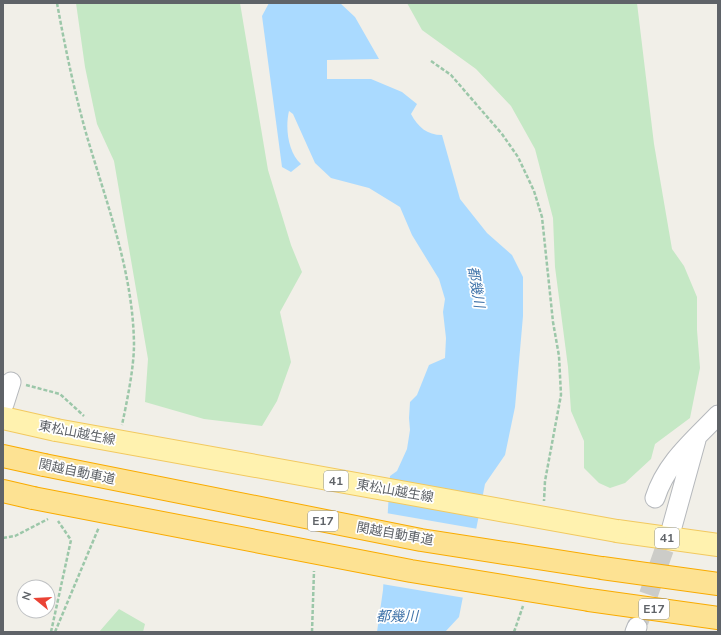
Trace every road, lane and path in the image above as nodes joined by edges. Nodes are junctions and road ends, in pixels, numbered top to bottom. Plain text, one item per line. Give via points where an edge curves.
1 (57, 3) edge
2 (430, 61) dead end
3 (11, 382) dead end
4 (4, 404) edge
5 (718, 415) edge
6 (3, 418) edge
7 (121, 428) dead end
8 (696, 438) junction
9 (3, 456) edge
10 (3, 491) edge
11 (655, 498) dead end
12 (543, 505) dead end
13 (54, 514) dead end
14 (100, 522) dead end
15 (672, 527) tunnel mouth
16 (718, 545) edge
17 (718, 584) edge
18 (524, 600) dead end
19 (718, 618) edge
20 (51, 632) edge
21 (55, 632) edge
22 (514, 632) edge

1 - 7 path via 73,86 112,214 132,310 134,346
2 - 12 path via 451,75 502,134 518,157 534,191 542,217 559,356 561,395
3 - 4 street
5 - 8 street
6 - 16 main road, 東松山越生線 / 41, bridge via 56,430 617,531
8 - 11 street via 673,461 660,483
8 - 15 street
9 - 17 highway, 関越自動車道 / E17, bridge via 420,540
10 - 19 highway, E17, bridge via 403,570
13 - 20 path via 71,540
14 - 21 path
18 - 22 path

